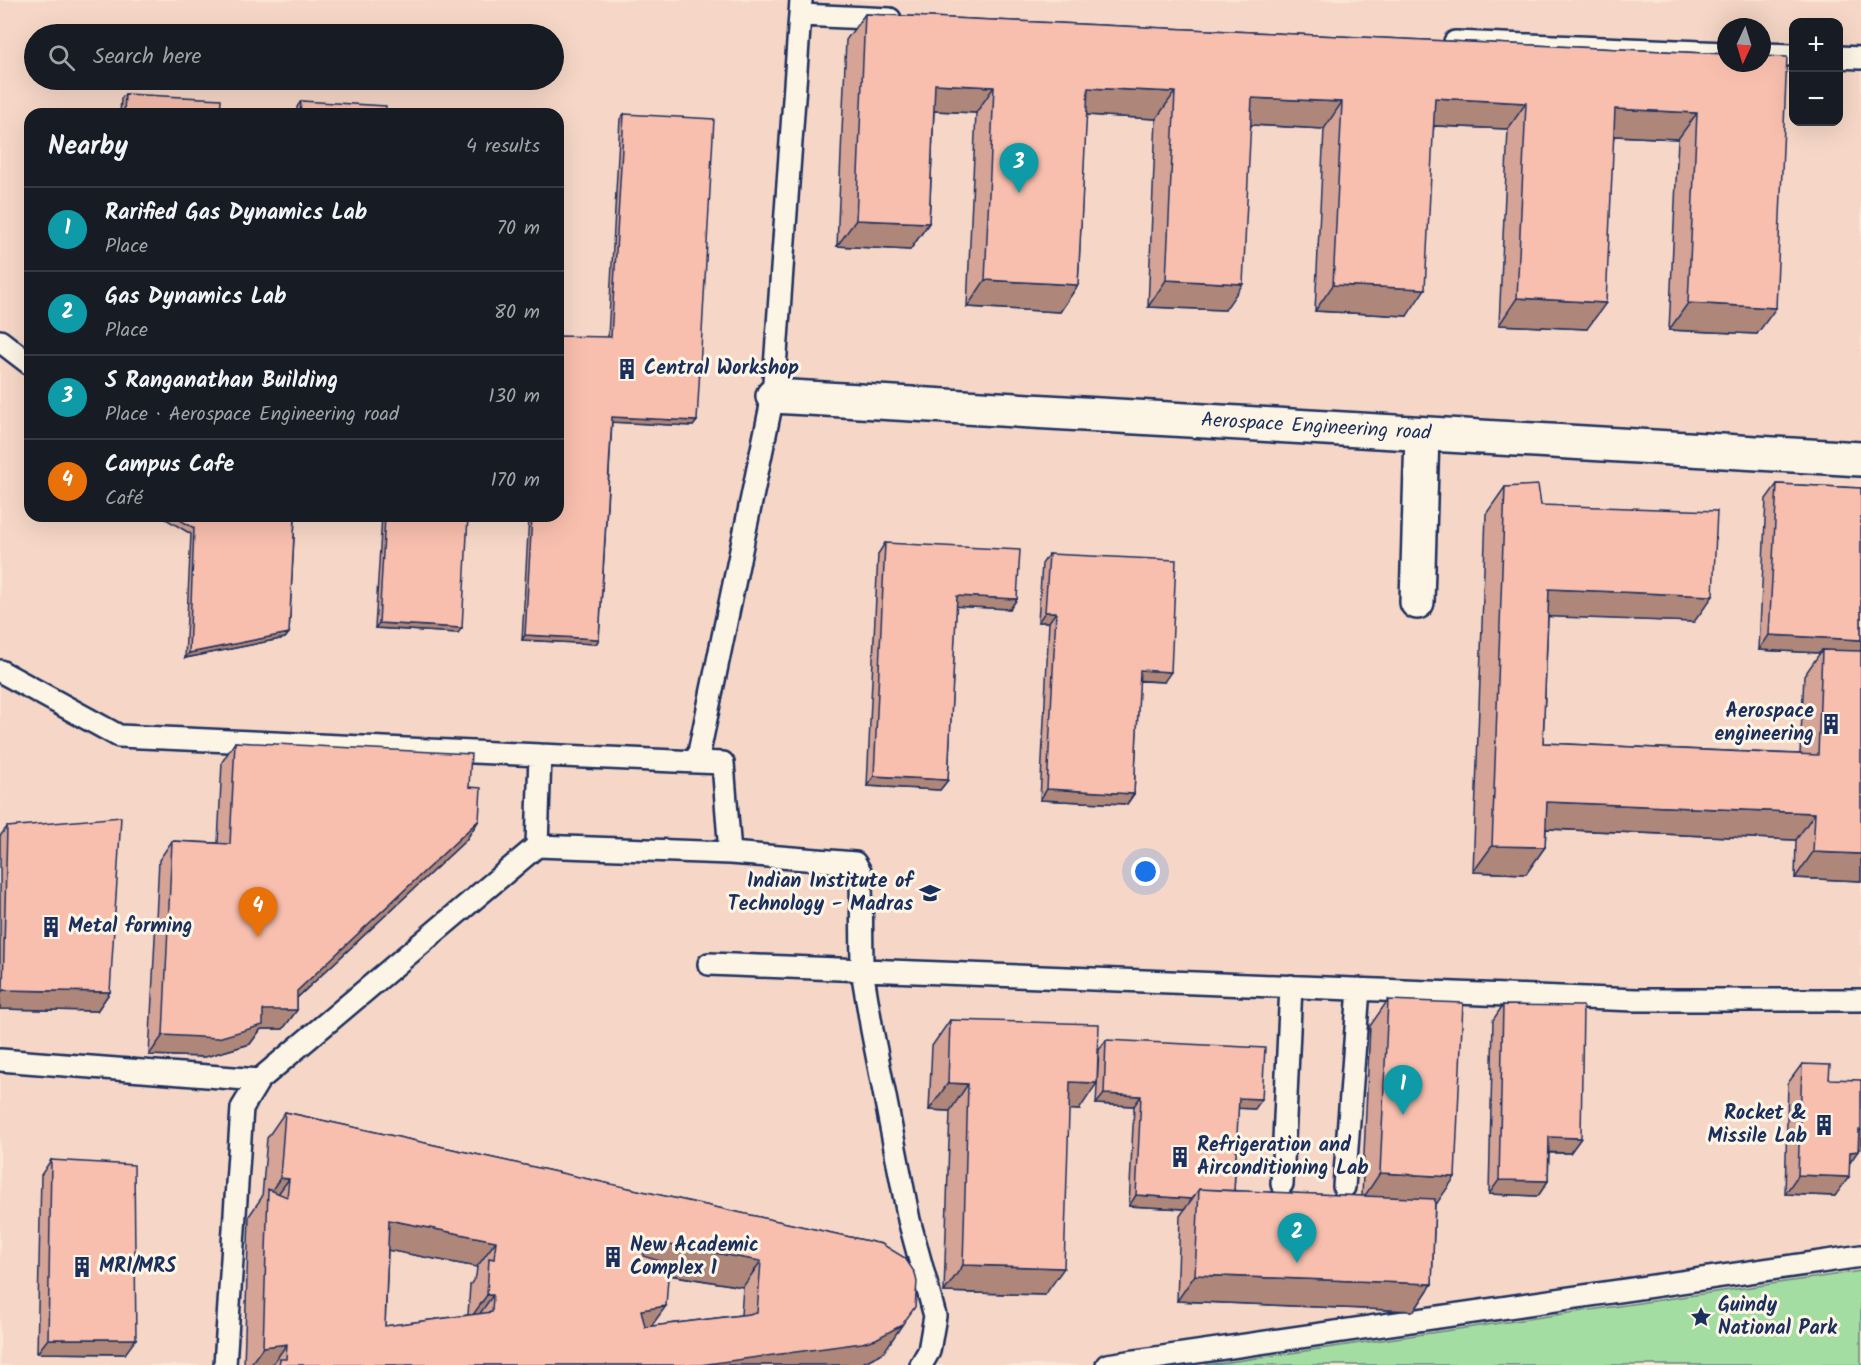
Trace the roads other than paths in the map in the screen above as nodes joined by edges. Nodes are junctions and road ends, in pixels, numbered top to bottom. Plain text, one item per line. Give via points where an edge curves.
1 (801, 8) edge
2 (907, 20) edge
3 (1429, 41) edge
4 (1717, 53) edge
5 (1771, 54) edge
6 (1789, 55) edge
7 (1843, 57) edge
8 (1861, 58) edge
9 (0, 341) edge
10 (24, 359) edge
11 (773, 396) junction
12 (1422, 434) junction
13 (1861, 459) edge
14 (1417, 602) dead end
15 (0, 672) edge
16 (540, 755) junction
17 (697, 762) junction
18 (537, 846) junction
19 (730, 853) junction
20 (709, 964) dead end
21 (862, 970) junction
22 (1291, 986) junction
23 (1359, 989) junction
24 (1861, 1000) edge
25 (0, 1060) edge
26 (259, 1080) junction
27 (1282, 1184) dead end
28 (1344, 1187) dead end
29 (1861, 1256) edge
30 (225, 1365) edge
31 (921, 1365) edge
32 (1107, 1365) edge

1 - 2 lane
1 - 11 lane
3 - 4 lane
5 - 6 lane
7 - 8 lane
9 - 10 lane
11 - 12 street, Aerospace Engineering road
11 - 17 lane
12 - 13 street, Aerospace Engineering road
12 - 14 street
15 - 16 lane via 119,736
16 - 17 lane
16 - 18 lane
17 - 19 lane via 723,763
18 - 19 lane
18 - 26 lane
19 - 21 lane via 855,863 861,873
20 - 21 lane
21 - 22 lane
21 - 31 lane via 909,1220 935,1316 929,1351
22 - 23 lane
22 - 27 lane
23 - 24 lane via 1636,1000
23 - 28 lane
25 - 26 lane
26 - 30 lane via 242,1108
29 - 32 lane

